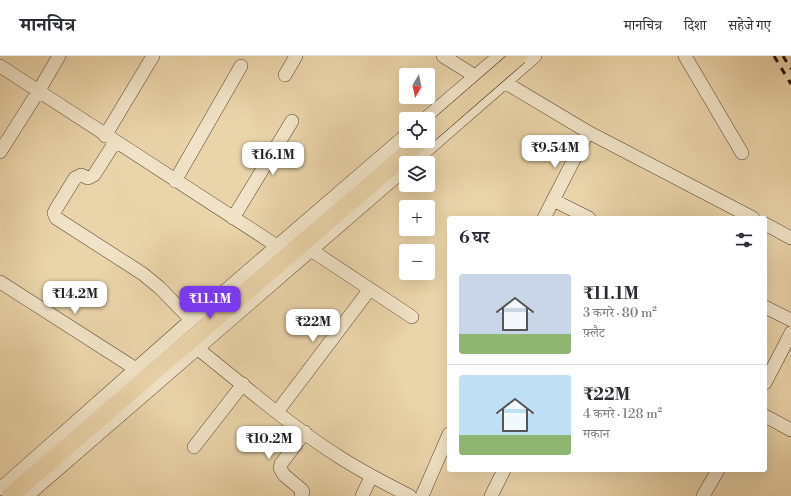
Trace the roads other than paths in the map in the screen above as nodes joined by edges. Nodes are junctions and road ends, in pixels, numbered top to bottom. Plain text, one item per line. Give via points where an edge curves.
1 (59, 56) edge
2 (152, 56) edge
3 (296, 56) edge
4 (443, 56) edge
5 (499, 56) edge
6 (518, 56) edge
7 (535, 56) edge
8 (685, 56) edge
9 (0, 66) edge
10 (241, 66) dead end
11 (285, 75) dead end
12 (475, 76) junction
13 (506, 83) junction
14 (38, 92) junction
15 (490, 96) junction
16 (433, 112) edge
17 (292, 121) dead end
18 (435, 125) edge
19 (588, 132) junction
20 (110, 139) junction
21 (406, 148) edge
22 (407, 148) edge
23 (0, 152) edge
24 (742, 153) dead end
25 (420, 156) edge
26 (399, 174) edge
27 (175, 181) junction
28 (553, 200) junction
29 (545, 216) edge
30 (585, 216) edge
31 (749, 216) edge
32 (233, 218) junction
33 (767, 225) edge
34 (791, 238) edge
35 (277, 246) junction
36 (311, 250) junction
37 (0, 282) edge
38 (370, 289) junction
39 (767, 308) edge
40 (412, 317) dead end
41 (191, 320) junction
42 (791, 320) edge
43 (791, 333) edge
44 (198, 349) junction
45 (136, 369) junction
46 (767, 379) edge
47 (243, 384) junction
48 (277, 412) junction
49 (767, 417) edge
50 (791, 430) edge
51 (305, 432) junction
52 (447, 439) edge
53 (194, 446) dead end
54 (503, 472) edge
55 (717, 472) edge
56 (372, 477) junction
57 (5, 485) edge
58 (27, 496) edge
59 (301, 496) edge
60 (362, 496) edge
61 (410, 496) edge
62 (422, 496) edge
63 (491, 496) edge
64 (703, 496) edge

1 - 14 street
2 - 20 street
3 - 11 street
4 - 12 street
5 - 12 street
6 - 18 main road, bridge
7 - 13 street
8 - 24 street
9 - 14 street
10 - 27 street
12 - 15 street
12 - 16 street
13 - 15 street
13 - 19 street
14 - 20 street
14 - 23 street
15 - 25 street
17 - 32 street
19 - 28 street
19 - 31 street
20 - 27 street
20 - 41 street via 94,175 88,178 80,175 75,178 54,213 56,218 143,274
21 - 35 street
22 - 57 main road
26 - 36 street
27 - 32 street
28 - 29 street
28 - 30 street
32 - 35 street
33 - 34 street
35 - 41 street
36 - 38 street
36 - 44 street
37 - 45 street
38 - 40 street
38 - 48 street
39 - 42 street
41 - 45 street
43 - 46 street
44 - 47 street
44 - 58 street
45 - 57 street
47 - 48 street
47 - 53 street
48 - 51 street
49 - 50 street
51 - 56 street via 340,458
51 - 59 street via 280,468 284,475 302,490
52 - 62 street
54 - 63 street
55 - 64 street
56 - 60 street
56 - 61 street

